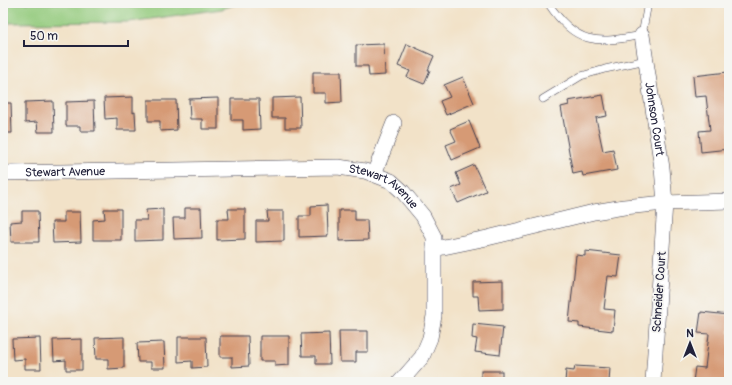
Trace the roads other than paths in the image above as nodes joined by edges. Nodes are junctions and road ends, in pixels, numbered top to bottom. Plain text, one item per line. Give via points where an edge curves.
1 (548, 3) edge
2 (648, 3) edge
3 (642, 35) junction
4 (646, 60) junction
5 (544, 99) dead end
6 (394, 123) dead end
7 (3, 173) edge
8 (374, 174) junction
9 (729, 202) edge
10 (665, 203) junction
11 (434, 249) junction
12 (400, 382) edge
13 (653, 382) edge

1 - 3 lane via 565,26 585,38 614,41
2 - 3 lane
3 - 4 street, Johnson Court
4 - 5 lane via 581,76
4 - 10 street, Johnson Court
6 - 8 street
7 - 8 street, Stewart Avenue via 338,167
8 - 11 street, Stewart Avenue via 391,181 413,203 434,237
9 - 10 street
10 - 11 street via 594,212
10 - 13 street, Schneider Court
11 - 12 street, Stewart Avenue via 434,316 430,338 422,357

